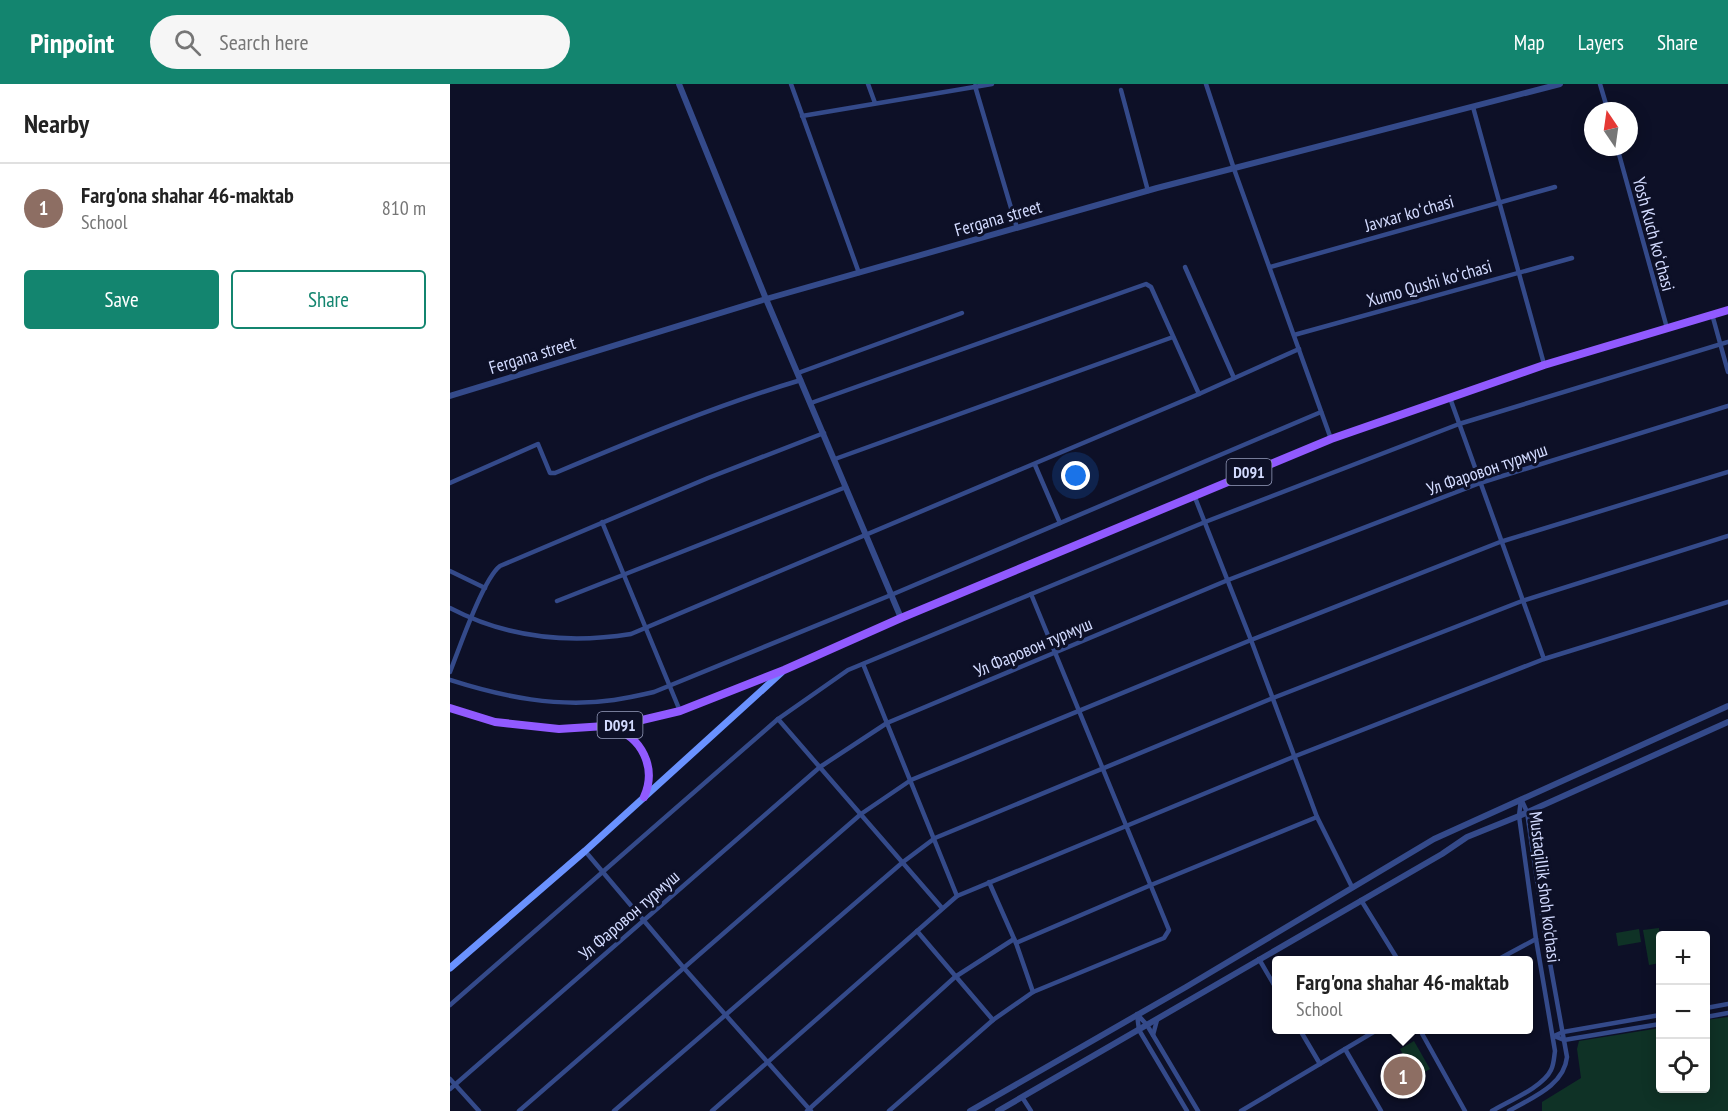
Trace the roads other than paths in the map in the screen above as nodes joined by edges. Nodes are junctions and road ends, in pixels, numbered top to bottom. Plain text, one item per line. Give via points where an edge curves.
1 (679, 84) edge
2 (791, 84) edge
3 (868, 84) edge
4 (992, 84) edge
5 (1206, 84) edge
6 (1560, 84) edge
7 (1600, 84) edge
8 (975, 86) junction
9 (1121, 90) dead end
10 (1605, 102) edge
11 (875, 103) junction
12 (1473, 107) junction
13 (802, 116) junction
14 (1619, 156) edge
15 (1234, 169) junction
16 (1556, 187) dead end
17 (1148, 191) junction
18 (1499, 201) junction
19 (1017, 228) junction
20 (1572, 258) dead end
21 (1185, 267) dead end
22 (1270, 267) junction
23 (1519, 272) junction
24 (859, 273) junction
25 (766, 299) junction
26 (1728, 310) edge
27 (962, 313) dead end
28 (1712, 314) junction
29 (1667, 328) junction
30 (1294, 335) junction
31 (1173, 337) junction
32 (1728, 342) edge
33 (1720, 344) junction
34 (1299, 349) junction
35 (1544, 365) junction
36 (798, 372) junction
37 (1728, 372) edge
38 (1234, 378) junction
39 (801, 380) junction
40 (1199, 394) junction
41 (450, 396) edge
42 (1450, 398) junction
43 (811, 403) junction
44 (1728, 406) edge
45 (1321, 412) junction
46 (1459, 424) junction
47 (824, 433) junction
48 (1331, 439) junction
49 (835, 459) junction
50 (1035, 465) junction
51 (1728, 472) edge
52 (450, 483) edge
53 (1480, 483) junction
54 (846, 487) junction
55 (1194, 495) junction
56 (602, 522) junction
57 (1205, 522) junction
58 (1060, 523) junction
59 (866, 536) junction
60 (1728, 536) edge
61 (1500, 542) junction
62 (450, 571) edge
63 (624, 574) junction
64 (1228, 580) junction
65 (485, 588) junction
66 (1031, 594) junction
67 (891, 595) junction
68 (556, 601) dead end
69 (1522, 601) junction
70 (1728, 602) edge
71 (450, 609) edge
72 (901, 618) junction
73 (471, 620) junction
74 (646, 628) junction
75 (1251, 640) junction
76 (1055, 652) junction
77 (1544, 659) junction
78 (863, 664) junction
79 (784, 670) junction
80 (450, 672) edge
81 (450, 680) edge
82 (670, 686) junction
83 (1273, 698) junction
84 (1728, 706) edge
85 (450, 708) edge
86 (680, 711) junction
87 (1078, 711) junction
88 (778, 719) junction
89 (1728, 722) edge
90 (887, 723) junction
91 (600, 727) junction
92 (1293, 757) junction
93 (820, 767) junction
94 (1103, 768) junction
95 (910, 780) junction
96 (644, 797) junction
97 (1521, 799) junction
98 (1496, 811) junction
99 (1527, 812) junction
100 (861, 814) junction
101 (1519, 816) junction
102 (1317, 817) junction
103 (1125, 825) junction
104 (1496, 826) junction
105 (934, 838) junction
106 (585, 851) junction
107 (903, 862) junction
108 (602, 873) junction
109 (989, 882) junction
110 (1151, 885) junction
111 (1352, 886) junction
112 (957, 896) junction
113 (1360, 900) junction
114 (942, 908) junction
115 (644, 920) junction
116 (916, 931) junction
117 (1536, 939) junction
118 (1015, 941) junction
119 (1395, 956) edge
120 (1504, 956) edge
121 (1259, 959) junction
122 (683, 967) junction
123 (450, 968) edge
124 (956, 977) junction
125 (1272, 981) edge
126 (1033, 992) junction
127 (1728, 1004) edge
128 (450, 1005) edge
129 (1710, 1007) edge
130 (1728, 1013) edge
131 (726, 1014) junction
132 (1137, 1014) junction
133 (1656, 1016) edge
134 (1710, 1016) edge
135 (993, 1020) junction
136 (1157, 1020) junction
137 (1122, 1023) junction
138 (1147, 1025) junction
139 (1656, 1025) edge
140 (1139, 1030) junction
141 (1563, 1032) junction
142 (1303, 1034) edge
143 (1369, 1034) edge
144 (1423, 1034) edge
145 (1129, 1035) junction
146 (1153, 1035) junction
147 (1554, 1036) junction
148 (1145, 1040) junction
149 (1564, 1040) junction
150 (1346, 1049) junction
151 (768, 1062) junction
152 (1320, 1064) junction
153 (450, 1078) edge
154 (455, 1084) junction
155 (450, 1089) edge
156 (1022, 1097) junction
157 (809, 1110) edge
158 (479, 1111) edge
159 (519, 1111) edge
160 (615, 1111) edge
161 (712, 1111) edge
162 (889, 1111) edge
163 (970, 1111) edge
164 (998, 1111) edge
165 (1031, 1111) edge
166 (1186, 1111) edge
167 (1198, 1111) edge
168 (1241, 1111) edge
169 (1382, 1111) edge
170 (1465, 1111) edge
171 (1492, 1111) edge
172 (1509, 1111) edge

1 - 25 street
2 - 13 street
3 - 11 street
4 - 8 street
5 - 15 street
6 - 12 street, Fergana street
7 - 10 street
8 - 11 street
8 - 19 street
9 - 17 street
11 - 13 street
12 - 15 street, Fergana street
12 - 18 street
13 - 24 street
14 - 29 street, Yosh Kuch koʻchasi
15 - 17 street, Fergana street
15 - 22 street
16 - 18 street, Javxar koʻchasi
17 - 19 street, Fergana street
18 - 22 street, Javxar koʻchasi
18 - 23 street
19 - 24 street, Fergana street
20 - 23 street, Xumo Qushi koʻchasi
21 - 38 street
22 - 30 street
23 - 30 street, Xumo Qushi koʻchasi
23 - 35 street
24 - 25 street, Fergana street
25 - 36 street
25 - 41 street, Fergana street
26 - 28 main road, D091
27 - 36 street
28 - 29 main road, D091
28 - 33 street
29 - 35 main road, D091
30 - 34 street
31 - 40 street
31 - 43 street via 1151,287 1146,284
31 - 49 street
32 - 33 street
33 - 37 street
33 - 46 street
34 - 38 street
34 - 45 street
35 - 42 main road, D091
36 - 39 street
38 - 40 street
39 - 43 street
39 - 52 street via 684,419 555,473 550,473 538,444
40 - 50 street
42 - 46 street
42 - 48 main road, D091
43 - 47 street
44 - 53 street, Ул Фаровон турмуш
45 - 48 street
45 - 58 street
46 - 53 street
46 - 57 street
47 - 49 street
47 - 56 street
48 - 55 main road, D091
49 - 54 street
50 - 58 street
50 - 59 street
51 - 61 street
53 - 61 street
53 - 64 street, Ул Фаровон турмуш
54 - 59 street
54 - 63 street
55 - 57 street
55 - 72 main road, D091
56 - 63 street
56 - 65 street via 500,566
57 - 64 street
57 - 66 street
58 - 67 street
59 - 67 street
59 - 74 street
60 - 69 street
61 - 69 street
61 - 75 street
62 - 65 street
63 - 68 street
63 - 74 street
64 - 75 street
64 - 76 street, Ул Фаровон турмуш
65 - 73 street
66 - 76 street
66 - 78 street
67 - 72 street
67 - 82 street
69 - 77 street
69 - 83 street
70 - 77 street
71 - 73 street
72 - 79 main road, D091
73 - 74 street via 505,631 566,640 610,637
73 - 80 street
74 - 82 street
75 - 83 street
75 - 87 street
76 - 87 street
76 - 90 street, Ул Фаровон турмуш
77 - 92 street
78 - 88 street via 848,670
78 - 90 street
79 - 86 main road, D091
79 - 96 main road
81 - 82 street via 518,698 574,702 614,700
82 - 86 street
83 - 92 street
83 - 94 street
84 - 97 street
85 - 91 main road, D091 via 517,725
86 - 91 main road, D091
87 - 94 street
87 - 95 street
88 - 93 street
88 - 108 street
89 - 99 street
90 - 93 street, Ул Фаровон турмуш
90 - 95 street
91 - 96 main road via 625,733 642,750 649,770
92 - 102 street
92 - 103 street
93 - 100 street
93 - 115 street, Ул Фаровон турмуш
94 - 103 street
94 - 105 street
95 - 100 street
95 - 105 street
96 - 106 main road
97 - 98 street
97 - 99 street, Mustaqillik shoh ko'chasi
97 - 101 street, Mustaqillik shoh ko'chasi
98 - 104 street via 1500,816
98 - 111 street via 1434,839
99 - 101 street
99 - 141 street, Mustaqillik shoh ko'chasi
100 - 107 street
100 - 122 street
101 - 104 street
101 - 117 street, Mustaqillik shoh ko'chasi
102 - 110 street
102 - 111 street
103 - 109 street
103 - 110 street
104 - 113 street via 1467,837
105 - 107 street
105 - 112 street
106 - 108 street
106 - 123 main road
107 - 114 street
107 - 131 street
108 - 115 street
108 - 128 street
109 - 112 street
109 - 118 street
110 - 118 street
110 - 126 street via 1169,930 1164,938
111 - 132 street
112 - 114 street
113 - 119 street
113 - 121 street
114 - 116 street
115 - 122 street
115 - 154 street, Ул Фаровон турмуш
116 - 124 street
116 - 151 street
117 - 120 street
117 - 147 street, Mustaqillik shoh ko'chasi
118 - 124 street
118 - 126 street
121 - 125 street
121 - 136 street
122 - 131 street
122 - 159 street
124 - 135 street
124 - 157 street
126 - 135 street
127 - 129 street
130 - 134 street
131 - 151 street
131 - 160 street
132 - 137 street
132 - 138 street
132 - 140 street
133 - 141 street
135 - 162 street
136 - 138 street
136 - 146 street
137 - 145 street
137 - 163 street
138 - 140 street
138 - 146 street
139 - 149 street
140 - 145 street
140 - 148 street
141 - 147 street
141 - 149 street, Mustaqillik shoh ko'chasi
142 - 152 street
143 - 150 street
144 - 170 street
145 - 148 street
145 - 156 street
146 - 167 street
147 - 149 street
147 - 171 street, Mustaqillik shoh ko'chasi via 1553,1068 1547,1077
148 - 166 street
149 - 172 street, Mustaqillik shoh ko'chasi via 1567,1057 1562,1074 1553,1084
150 - 152 street
150 - 169 street
151 - 157 street
151 - 161 street
152 - 168 street
153 - 154 street
154 - 155 street, Ул Фаровон турмуш
154 - 158 street
156 - 164 street
156 - 165 street

